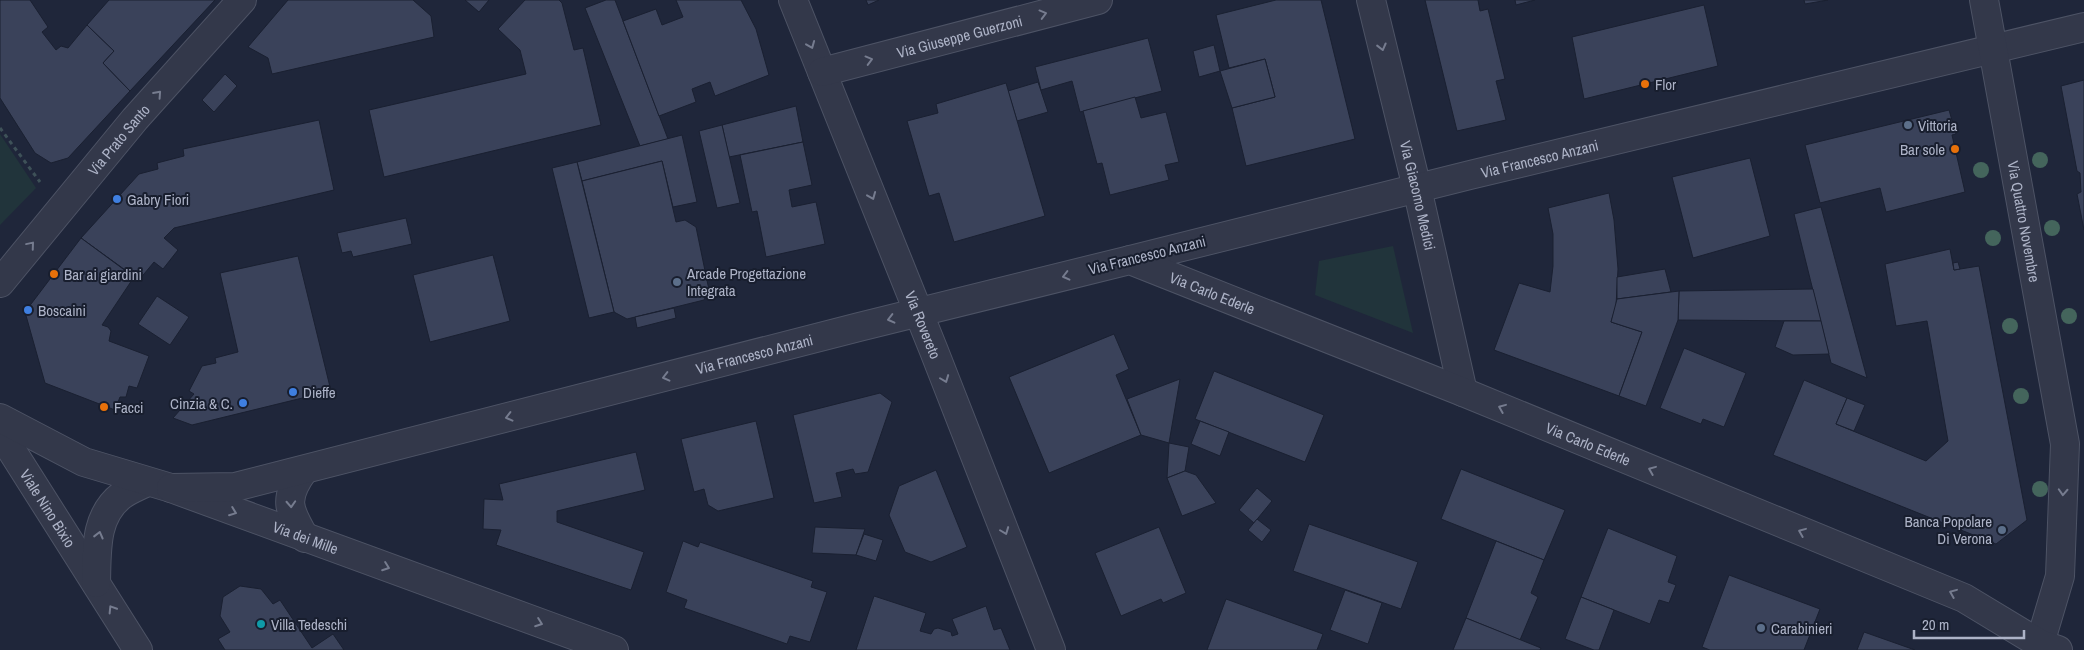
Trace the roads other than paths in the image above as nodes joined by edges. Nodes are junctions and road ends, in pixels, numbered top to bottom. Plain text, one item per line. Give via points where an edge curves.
1 (242, 0) edge
2 (793, 0) edge
3 (1098, 0) edge
4 (1371, 0) edge
5 (1984, 0) edge
6 (2084, 27) edge
7 (1993, 49) junction
8 (822, 72) junction
9 (1417, 188) junction
10 (1130, 260) junction
11 (0, 283) edge
12 (919, 312) junction
13 (1463, 392) junction
14 (0, 418) edge
15 (0, 432) edge
16 (2065, 444) junction
17 (304, 470) junction
18 (2084, 484) edge
19 (159, 485) junction
20 (305, 538) junction
21 (96, 583) junction
22 (2045, 648) edge
23 (138, 650) edge
24 (614, 650) edge
25 (1051, 650) edge

11 -> 1 street, Via Prato Santo via 135,119
2 -> 8 street, Via Rovereto
8 -> 3 street, Via Giuseppe Guerzoni
4 -> 9 street, Via Giacomo Medici
5 - 7 street, Via Quattro Novembre
6 - 7 street, Via Francesco Anzani
7 - 9 street, Via Francesco Anzani
7 - 16 street, Via Quattro Novembre
8 -> 12 street, Via Rovereto
9 - 10 street, Via Francesco Anzani
9 - 13 street, Via Giacomo Medici
10 -> 12 street, Via Francesco Anzani
10 - 13 street, Via Carlo Ederle
12 -> 17 street, Via Francesco Anzani
12 -> 25 street, Via Rovereto
22 -> 13 street, Via Carlo Ederle via 1964,598
14 - 19 street, Via dei Mille via 84,462
15 - 21 street, Viale Nino Bixio
16 - 18 street, Via Quattro Novembre
16 -> 22 street, Via Quattro Novembre via 2060,576
17 - 19 street, Via Francesco Anzani via 235,487
17 -> 20 street via 293,485 289,504
19 -> 20 street, Via dei Mille
21 -> 19 street, Viale Nino Bixio via 97,542 103,519 121,496
20 -> 24 street, Via dei Mille
23 -> 21 street, Viale Nino Bixio

